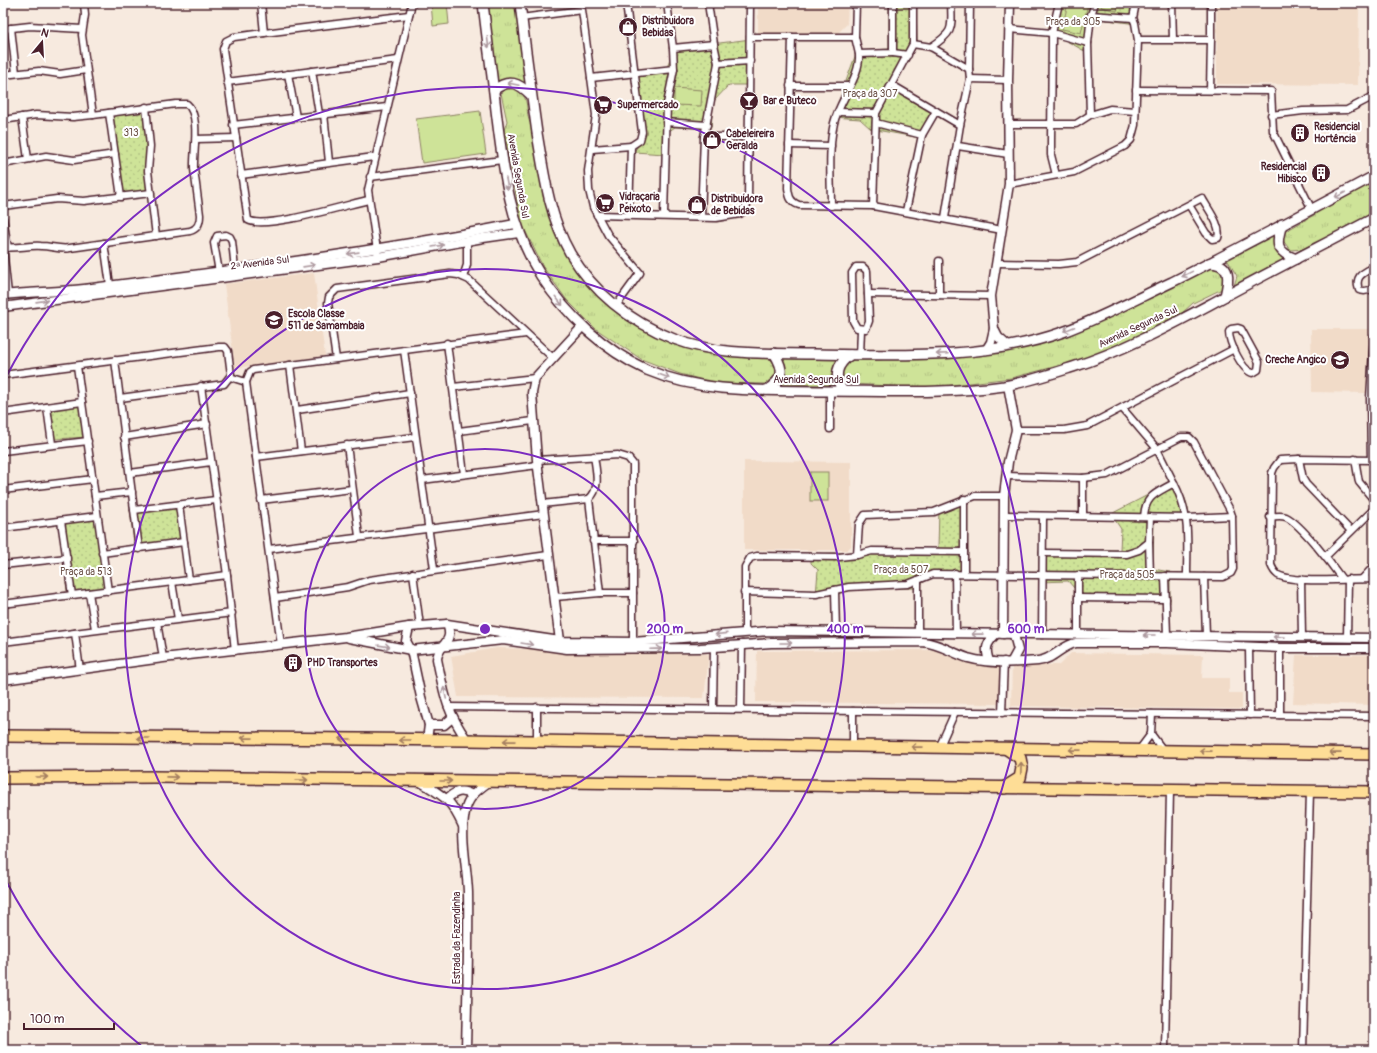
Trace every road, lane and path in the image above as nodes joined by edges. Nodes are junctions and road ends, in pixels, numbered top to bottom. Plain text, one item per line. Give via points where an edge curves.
1 (84, 3) edge
2 (261, 3) edge
3 (412, 3) edge
4 (483, 3) edge
5 (520, 3) edge
6 (626, 3) edge
7 (667, 3) edge
8 (708, 3) edge
9 (750, 3) edge
10 (856, 3) edge
11 (893, 3) edge
12 (914, 3) edge
13 (951, 3) edge
14 (970, 3) edge
15 (1010, 3) edge
16 (1059, 3) edge
17 (1095, 3) edge
18 (1136, 3) edge
19 (1172, 3) edge
20 (1211, 3) edge
21 (582, 6) edge
22 (409, 15) junction
23 (1091, 15) junction
24 (521, 18) junction
25 (1133, 18) junction
26 (11, 28) junction
27 (3, 29) edge
28 (82, 29) junction
29 (1009, 29) junction
30 (264, 32) junction
31 (1052, 33) junction
32 (792, 37) junction
33 (855, 37) junction
34 (750, 38) junction
35 (1138, 40) junction
36 (1173, 40) junction
37 (1211, 40) junction
38 (1088, 43) junction
39 (714, 44) junction
40 (913, 44) junction
41 (931, 47) junction
42 (674, 48) junction
43 (893, 53) junction
44 (859, 54) junction
45 (908, 55) junction
46 (398, 60) junction
47 (750, 61) junction
48 (718, 63) junction
49 (674, 69) junction
50 (969, 69) junction
51 (86, 70) junction
52 (312, 71) junction
53 (16, 73) junction
54 (635, 73) junction
55 (288, 74) junction
56 (3, 75) edge
57 (591, 78) junction
58 (970, 80) junction
59 (1008, 80) junction
60 (227, 82) junction
61 (892, 85) junction
62 (790, 86) junction
63 (849, 86) junction
64 (494, 90) junction
65 (1136, 90) junction
66 (1210, 90) junction
67 (531, 95) junction
68 (1374, 96) edge
69 (387, 107) junction
70 (146, 108) junction
71 (936, 111) junction
72 (1135, 111) junction
73 (109, 112) junction
74 (839, 112) junction
75 (876, 113) junction
76 (322, 114) junction
77 (92, 115) junction
78 (1090, 115) junction
79 (1272, 115) junction
80 (22, 116) junction
81 (296, 117) junction
82 (3, 120) edge
83 (666, 122) junction
84 (876, 123) junction
85 (1008, 124) junction
86 (1051, 124) junction
87 (233, 125) junction
88 (707, 125) junction
89 (960, 125) junction
90 (922, 134) junction
91 (704, 137) junction
92 (750, 137) junction
93 (236, 138) junction
94 (196, 139) junction
95 (631, 146) junction
96 (789, 146) junction
97 (831, 146) junction
98 (958, 146) junction
99 (592, 149) junction
100 (115, 154) junction
101 (1008, 154) junction
102 (374, 157) junction
103 (28, 159) junction
104 (502, 160) junction
105 (329, 162) junction
106 (3, 164) edge
107 (1056, 175) junction
108 (241, 176) junction
109 (1374, 176) edge
110 (370, 177) junction
111 (1009, 184) junction
112 (151, 193) junction
113 (121, 197) junction
114 (368, 200) junction
115 (1189, 205) junction
116 (3, 206) edge
117 (832, 206) junction
118 (873, 206) junction
119 (1312, 210) junction
120 (906, 211) junction
121 (597, 215) junction
122 (629, 215) junction
123 (664, 216) junction
124 (701, 217) junction
125 (3, 218) edge
126 (945, 218) junction
127 (1374, 218) edge
128 (515, 224) junction
129 (1282, 224) junction
130 (1002, 230) junction
131 (519, 233) junction
132 (156, 236) junction
133 (467, 240) junction
134 (104, 244) junction
135 (5, 248) edge
136 (377, 253) junction
137 (1296, 259) junction
138 (939, 261) dead end
139 (1209, 263) junction
140 (997, 264) junction
141 (1374, 267) edge
142 (236, 269) junction
143 (219, 272) junction
144 (463, 277) junction
145 (110, 285) junction
146 (1374, 288) edge
147 (6, 294) edge
148 (868, 294) junction
149 (939, 295) junction
150 (991, 296) junction
151 (1225, 296) junction
152 (616, 306) junction
153 (3, 307) edge
154 (582, 327) junction
155 (994, 329) junction
156 (861, 330) junction
157 (526, 334) junction
158 (1374, 336) edge
159 (447, 343) junction
160 (1007, 345) junction
161 (1234, 349) junction
162 (404, 350) junction
163 (986, 350) junction
164 (774, 353) junction
165 (855, 355) junction
166 (553, 358) junction
167 (336, 359) junction
168 (115, 360) junction
169 (290, 365) junction
170 (77, 366) junction
171 (3, 375) edge
172 (230, 377) junction
173 (535, 378) junction
174 (246, 382) junction
175 (1008, 385) junction
176 (201, 386) junction
177 (453, 388) junction
178 (767, 390) junction
179 (830, 390) junction
180 (842, 390) junction
181 (410, 394) junction
182 (120, 398) junction
183 (1372, 398) edge
184 (82, 402) junction
185 (47, 407) junction
186 (1124, 409) junction
187 (297, 410) junction
188 (3, 413) edge
189 (533, 421) junction
190 (207, 424) junction
191 (830, 429) dead end
192 (1016, 430) junction
193 (459, 431) junction
194 (124, 437) junction
195 (416, 437) junction
196 (88, 441) junction
197 (52, 444) junction
198 (347, 445) junction
199 (1157, 449) junction
200 (3, 451) edge
201 (301, 451) junction
202 (594, 456) junction
203 (256, 457) junction
204 (1299, 459) junction
205 (1355, 459) junction
206 (1373, 460) edge
207 (211, 462) junction
208 (537, 463) junction
209 (130, 472) junction
210 (464, 474) junction
211 (1006, 476) junction
212 (1083, 478) junction
213 (93, 479) junction
214 (422, 480) junction
215 (1174, 483) junction
216 (352, 489) junction
217 (3, 490) edge
218 (132, 492) junction
219 (95, 496) junction
220 (1004, 496) junction
221 (589, 499) junction
222 (964, 499) junction
223 (216, 500) junction
224 (261, 500) junction
225 (1374, 500) edge
226 (542, 504) junction
227 (178, 505) junction
228 (1374, 509) edge
229 (134, 510) junction
230 (544, 514) junction
231 (1004, 515) junction
232 (97, 516) junction
233 (1083, 516) junction
234 (1232, 516) junction
235 (1043, 517) junction
236 (1147, 517) junction
237 (1270, 517) junction
238 (1187, 518) junction
239 (61, 520) junction
240 (3, 528) edge
241 (428, 528) junction
242 (1351, 531) junction
243 (360, 536) junction
244 (593, 541) junction
245 (634, 541) junction
246 (184, 542) junction
247 (1149, 542) junction
248 (139, 549) junction
249 (269, 550) junction
250 (964, 552) junction
251 (102, 553) junction
252 (1043, 553) junction
253 (548, 555) junction
254 (857, 555) junction
255 (1326, 556) junction
256 (67, 558) junction
257 (3, 565) edge
258 (1374, 566) edge
259 (434, 570) junction
260 (413, 573) junction
261 (955, 573) junction
262 (964, 573) junction
263 (227, 575) junction
264 (1004, 575) junction
265 (1042, 575) junction
266 (1078, 575) junction
267 (1150, 576) junction
268 (1165, 576) junction
269 (1187, 576) junction
270 (1204, 577) junction
271 (1301, 579) junction
272 (1345, 579) junction
273 (1362, 579) junction
274 (1374, 579) edge
275 (189, 580) junction
276 (918, 580) junction
277 (172, 582) junction
278 (835, 590) junction
279 (108, 591) junction
280 (744, 592) junction
281 (89, 593) junction
282 (600, 593) junction
283 (633, 593) junction
284 (72, 595) junction
285 (555, 597) junction
286 (275, 598) junction
287 (1078, 598) junction
288 (1166, 599) junction
289 (3, 604) edge
290 (232, 613) junction
291 (178, 619) junction
292 (157, 622) junction
293 (447, 624) junction
294 (420, 626) junction
295 (409, 627) junction
296 (95, 629) junction
297 (770, 631) junction
298 (75, 632) junction
299 (745, 632) junction
300 (836, 632) junction
301 (918, 633) junction
302 (956, 634) junction
303 (995, 634) junction
304 (1003, 634) junction
305 (1014, 635) junction
306 (1042, 635) junction
307 (1078, 635) junction
308 (1167, 635) junction
309 (1206, 635) junction
310 (698, 636) junction
311 (1237, 636) junction
312 (1302, 637) junction
313 (346, 638) junction
314 (1322, 638) junction
315 (1347, 638) junction
316 (1374, 638) edge
317 (560, 641) junction
318 (3, 642) edge
319 (633, 642) junction
320 (771, 643) junction
321 (742, 644) junction
322 (281, 645) junction
323 (445, 645) junction
324 (714, 647) junction
325 (1236, 647) junction
326 (700, 648) junction
327 (1249, 648) junction
328 (1280, 648) junction
329 (1322, 648) junction
330 (1374, 648) edge
331 (411, 650) junction
332 (235, 651) junction
333 (163, 658) junction
334 (989, 661) junction
335 (1008, 661) junction
336 (3, 666) edge
337 (80, 670) junction
338 (4, 680) edge
339 (448, 707) junction
340 (538, 707) junction
341 (712, 708) junction
342 (741, 709) junction
343 (853, 711) junction
344 (955, 712) junction
345 (1002, 713) junction
346 (1152, 714) junction
347 (1250, 714) junction
348 (1280, 715) junction
349 (1374, 716) edge
350 (452, 718) junction
351 (430, 725) junction
352 (1151, 734) junction
353 (3, 736) edge
354 (427, 740) junction
355 (467, 740) junction
356 (537, 741) junction
357 (853, 746) junction
358 (939, 748) junction
359 (1005, 748) junction
360 (1138, 751) junction
361 (1163, 751) junction
362 (1374, 754) edge
363 (3, 778) edge
364 (419, 781) junction
365 (490, 781) junction
366 (1004, 788) junction
367 (1170, 790) junction
368 (1310, 791) junction
369 (1374, 792) edge
370 (472, 795) junction
371 (447, 799) junction
372 (463, 827) junction
373 (466, 1050) edge
374 (1166, 1050) edge
375 (1303, 1050) edge

1 - 28 street
2 - 30 street
3 - 22 street
4 -> 64 main road, Avenida Segunda Sul
5 - 24 main road
6 - 54 street
7 - 42 street
8 - 39 street
9 - 34 street
10 - 33 street
11 - 43 street
12 - 40 street
13 - 41 street via 949,32 946,38
14 - 50 street
15 - 29 street
16 - 31 street
17 - 23 street
18 - 25 street
19 - 36 street
20 - 37 street
21 - 24 street
21 - 57 street
22 - 30 street
22 - 46 street
23 - 25 street
23 - 38 street
24 - 67 main road
25 - 35 street
26 - 27 street
26 - 28 street via 30,26
26 - 53 street
28 - 51 street
29 - 31 street
29 - 59 street
30 - 60 street via 234,37 226,41 223,49
31 - 38 street
31 - 86 street
32 - 33 street
32 - 34 street
32 - 62 street
33 - 44 street
34 - 47 street
35 - 36 street
35 - 65 street
36 - 37 street
37 - 66 street
38 - 78 street
39 - 42 street
39 - 48 street
40 - 41 street
40 - 45 street
41 - 50 street
42 - 49 street
43 - 44 street
43 - 45 street
44 - 63 street via 859,67
45 - 61 street
46 - 52 street
46 - 69 street
47 - 48 street
47 - 92 street
48 - 88 street
49 - 54 street
49 - 83 street
50 - 58 street
51 - 53 street via 60,74 39,71
51 - 77 street
52 - 55 street
52 - 76 street
53 - 56 street
54 - 57 street
54 - 95 street via 642,132 640,140
55 - 60 street
55 - 81 street
57 - 99 street via 596,120
58 - 59 street
58 - 89 street
59 - 85 street
60 - 87 street
61 - 71 street
61 - 75 street
62 - 63 street
62 - 96 street
63 - 74 street
67 -> 64 main road via 516,83 507,82
64 - 104 main road, Avenida Segunda Sul
65 - 66 street
65 - 72 street
66 - 79 street via 1271,91
67 - 152 main road via 547,195 556,222 570,252 584,273
68 - 79 street via 1348,110 1302,111
69 - 76 street
69 - 102 street
70 - 73 street
70 - 94 street via 188,105 192,109
70 - 112 street
71 - 89 street
71 - 90 street
72 - 78 street via 1110,109
72 - 107 street via 1134,132 1125,146 1074,172
73 - 77 street
73 - 100 street
74 - 75 street
74 - 97 street via 834,123
75 - 84 street
76 - 81 street
76 - 105 street
77 - 80 street
78 - 86 street via 1076,124
79 - 119 street via 1277,141
80 - 82 street
80 - 103 street
81 - 87 street
83 - 88 street
83 - 123 street
84 - 90 street
84 - 118 street
85 - 86 street
85 - 101 street
86 - 107 street via 1051,155
87 - 93 street
88 - 91 street
89 - 98 street
90 - 120 street
91 - 92 street
91 - 124 street
92 - 124 street via 748,206 740,214
93 - 94 street
93 - 108 street
94 - 132 street via 194,168 199,223 194,230
95 - 99 street
95 - 122 street
96 - 97 street
96 - 117 street via 790,198 799,206
97 - 117 street
98 - 101 street
98 - 126 street
99 - 121 street via 589,186
100 - 103 street via 74,160 46,156
100 - 113 street
101 - 111 street
102 - 105 street
102 - 110 street
103 - 106 street
104 - 110 street
104 -> 128 main road, Avenida Segunda Sul
105 - 108 street
107 - 111 street
108 - 114 street via 247,218 252,222 310,216
109 -> 119 main road
110 - 114 street
111 - 130 street
112 - 113 street
112 - 132 street
113 - 116 street via 79,202 57,199
114 - 136 street
115 - 115 street via 1202,198 1218,227 1218,238 1212,239 1206,233
115 - 140 street via 1077,262
117 - 118 street
118 - 120 street
119 - 129 main road
120 - 126 street
121 - 122 street
121 - 152 street via 608,235 640,273
122 - 123 street
123 - 124 street
125 - 135 street
126 - 130 street
127 - 137 main road, Avenida Segunda Sul
128 - 131 main road, Avenida Segunda Sul
128 - 136 street, 2ᵃ Avenida Sul
129 - 137 main road via 1278,247 1287,256
129 - 139 main road
130 - 140 street
131 - 133 street, 2ᵃ Avenida Sul
131 -> 154 main road, Avenida Segunda Sul via 540,275 559,302
132 - 134 street
136 -> 133 street, 2ᵃ Avenida Sul
133 - 144 street via 467,265
134 - 135 street via 61,249 41,246
134 - 145 street
135 - 147 street
136 -> 142 street, 2ᵃ Avenida Sul
153 -> 136 street, 2ᵃ Avenida Sul
137 - 151 main road, Avenida Segunda Sul
138 - 149 street
139 - 151 main road via 1216,263 1227,273 1228,285
139 -> 160 main road via 1109,313 1063,332
140 - 150 street
141 - 146 street via 1361,274 1357,282 1359,290
142 - 143 street, 2ᵃ Avenida Sul
142 - 143 street via 232,241 230,237 222,235 217,236 214,243
143 - 145 street, 2ᵃ Avenida Sul
144 - 157 street
144 - 167 street via 450,274 337,289 329,297 328,302
145 - 147 street, 2ᵃ Avenida Sul
148 - 149 street
148 - 156 street via 869,322 866,329
148 - 156 street via 867,271 856,266 852,273 853,321 854,326
149 - 150 street
150 - 155 street
151 - 175 main road, Avenida Segunda Sul via 1117,350 1075,366
152 - 164 main road via 633,319 677,340 719,350 751,354
154 - 166 street
154 -> 178 main road, Avenida Segunda Sul via 630,361 669,378 711,388
155 - 160 street
155 - 163 street
156 - 165 street
157 - 159 street
157 - 166 street
158 - 183 street
159 - 162 street
159 - 177 street
160 - 163 main road
161 - 161 street via 1248,372 1258,370 1259,362 1240,328 1231,329 1229,332
161 - 186 street
162 - 167 street
162 - 181 street
163 -> 165 main road via 959,354
164 - 165 main road
164 - 178 main road via 782,372 778,380
165 - 180 main road via 839,366 836,374
166 - 173 street
167 - 169 street
168 - 170 street
168 - 172 street via 222,347 227,348 229,354 232,370
168 - 182 street
169 - 174 street via 253,370 247,376
169 - 187 street
170 - 171 street
170 - 184 street
172 - 174 street
172 - 176 street via 224,384
173 - 177 street
173 - 189 street via 532,393
174 - 203 street
175 - 180 main road, Avenida Segunda Sul via 926,392
175 - 192 street
176 - 182 street
176 - 190 street
177 - 193 street
178 - 179 main road, Avenida Segunda Sul
179 - 180 main road, Avenida Segunda Sul
179 - 191 street
181 - 187 street
181 - 195 street
182 - 194 street
183 - 206 street
184 - 185 street
184 - 196 street
185 - 188 street
185 - 197 street
186 - 192 street via 1078,429
186 - 199 street
187 - 201 street
189 - 193 street
189 - 208 street
190 - 194 street
190 - 207 street
192 - 211 street
193 - 210 street
194 - 209 street
195 - 198 street
195 - 214 street
196 - 197 street
196 - 213 street
197 - 200 street
198 - 201 street
198 - 216 street
199 - 212 street via 1107,475
199 - 215 street
199 - 234 street via 1181,437 1192,439
201 - 203 street
202 - 208 street
202 - 221 street via 596,490 594,496
202 - 245 street via 624,456 633,464
203 - 224 street
204 - 205 street
204 - 237 street via 1280,460 1274,468
204 - 242 street via 1306,484
205 - 206 street
205 - 225 street via 1359,482
207 - 209 street
207 - 223 street
208 - 210 street
208 - 226 street
209 - 218 street
210 - 214 street
211 - 212 street
211 - 220 street
212 - 233 street
213 - 217 street
213 - 219 street
214 - 241 street
215 - 236 street via 1148,498
215 - 238 street
216 - 224 street
216 - 243 street
218 - 219 street
218 - 229 street
219 - 232 street
220 - 222 street via 978,495
220 - 231 street
221 - 226 street
221 - 244 street
222 - 250 street
222 - 254 street via 934,512 865,514 859,524
223 - 227 street
223 - 263 street
224 - 249 street
226 - 230 street
227 - 229 street
227 - 246 street
228 - 242 street
229 - 248 street
230 - 241 street
230 - 253 street
231 - 235 street
231 - 264 street
232 - 239 street
232 - 251 street
233 - 235 street
233 - 236 street
234 - 238 street
234 - 270 street via 1233,569 1223,577
235 - 252 street
236 - 238 street
236 - 247 street
237 - 255 street via 1282,516 1291,520
237 - 271 street via 1270,557 1273,571 1279,575
238 - 269 street
239 - 240 street
239 - 256 street
241 - 243 street
241 - 259 street
242 - 255 street
243 - 249 street
244 - 245 street
244 - 282 street
245 - 283 street
246 - 248 street
246 - 275 street
247 - 252 street via 1128,554
247 - 267 street
248 - 251 street
249 - 286 street
250 - 254 street via 872,551
250 - 262 street
251 - 279 street
252 - 265 street
253 - 259 street
253 - 285 street
254 - 280 street via 752,557 746,563
255 - 272 street
256 - 257 street
256 - 284 street
258 - 273 street
259 - 260 street
260 - 286 street via 369,580 348,587
260 - 294 street
261 - 262 street
261 - 276 street via 928,575
261 - 302 street
262 - 264 street
263 - 275 street
263 - 290 street
264 - 265 street
264 - 304 street
265 - 266 street
265 - 306 street
266 - 267 street
266 - 287 street
267 - 268 street
268 - 269 street
268 - 288 street
269 - 270 street
270 - 309 street
271 - 272 street
271 - 312 street
272 - 273 street
272 - 315 street
273 - 274 street
275 - 277 street
276 - 278 street via 899,585
276 - 301 street
277 - 279 street
277 - 291 street
278 - 280 street via 807,595
278 - 300 street
279 - 281 street
280 - 299 street
281 - 284 street
281 - 296 street
282 - 283 street
282 - 285 street
283 - 319 street
284 - 289 street
285 - 317 street
286 - 322 street
287 - 288 street
287 - 307 street
288 - 308 street
290 - 291 street
290 - 332 street
291 - 292 street
292 - 296 street
292 - 333 street
293 - 294 street
293 - 317 street
293 - 323 street via 449,636
294 - 295 street
295 - 313 street
295 - 331 street via 406,641
296 - 298 street
297 - 299 street
297 - 300 street
297 - 320 street
298 - 318 street
298 - 337 street
299 -> 310 street
300 - 301 street
301 - 302 street
303 -> 302 street
303 - 304 street
303 - 334 street via 986,650
304 - 305 street
305 - 306 street
305 - 335 street via 1018,647 1016,656
306 - 307 street
308 -> 307 street
308 - 309 street
309 - 311 street
310 - 319 street
310 - 326 street
312 -> 311 street
311 - 325 street
312 - 314 street
313 - 322 street
313 -> 331 street
314 - 315 street
314 - 329 street
315 - 316 street
317 - 319 street
320 - 321 street
320 -> 334 street via 922,642 935,644 967,657
321 - 324 street
321 - 342 street
322 - 332 street
323 -> 326 street via 503,640 562,649
323 - 331 street
339 -> 323 street via 437,659
324 - 326 street
324 - 341 street
325 - 327 street
325 - 335 street via 1167,643 1076,643 1043,660
327 - 328 street
327 - 347 street
328 - 329 street
328 - 348 street
329 - 330 street
331 - 351 street
332 - 333 street
333 - 337 street
334 - 335 street
335 - 345 street
336 - 338 street
337 - 338 street
339 - 340 street
339 - 350 street
340 - 341 street
340 - 356 street
341 - 342 street
342 - 343 street
343 - 344 street
343 - 357 street
344 - 345 street
344 - 358 street
345 - 346 street
346 - 347 street
346 - 352 street
347 - 348 street
348 - 349 street
350 - 351 street via 444,725
350 - 355 street
351 - 354 street
352 - 360 street
352 - 361 street
354 -> 353 highway
354 - 355 highway
356 -> 355 highway
356 - 357 highway
358 -> 357 highway
358 - 359 highway
360 -> 359 highway
366 -> 359 highway via 1020,778 1022,768 1020,758
360 - 361 highway
362 -> 361 highway
363 -> 364 highway via 155,777
364 -> 365 highway
364 - 371 street, Estrada da Fazendinha
365 - 366 highway
365 - 370 street
366 - 367 highway
367 - 368 highway
367 - 374 street
368 - 369 highway
368 - 375 street
370 - 371 street via 459,791
370 - 372 street, Estrada da Fazendinha
371 - 372 street, Estrada da Fazendinha
372 - 373 street, Estrada da Fazendinha via 468,927

